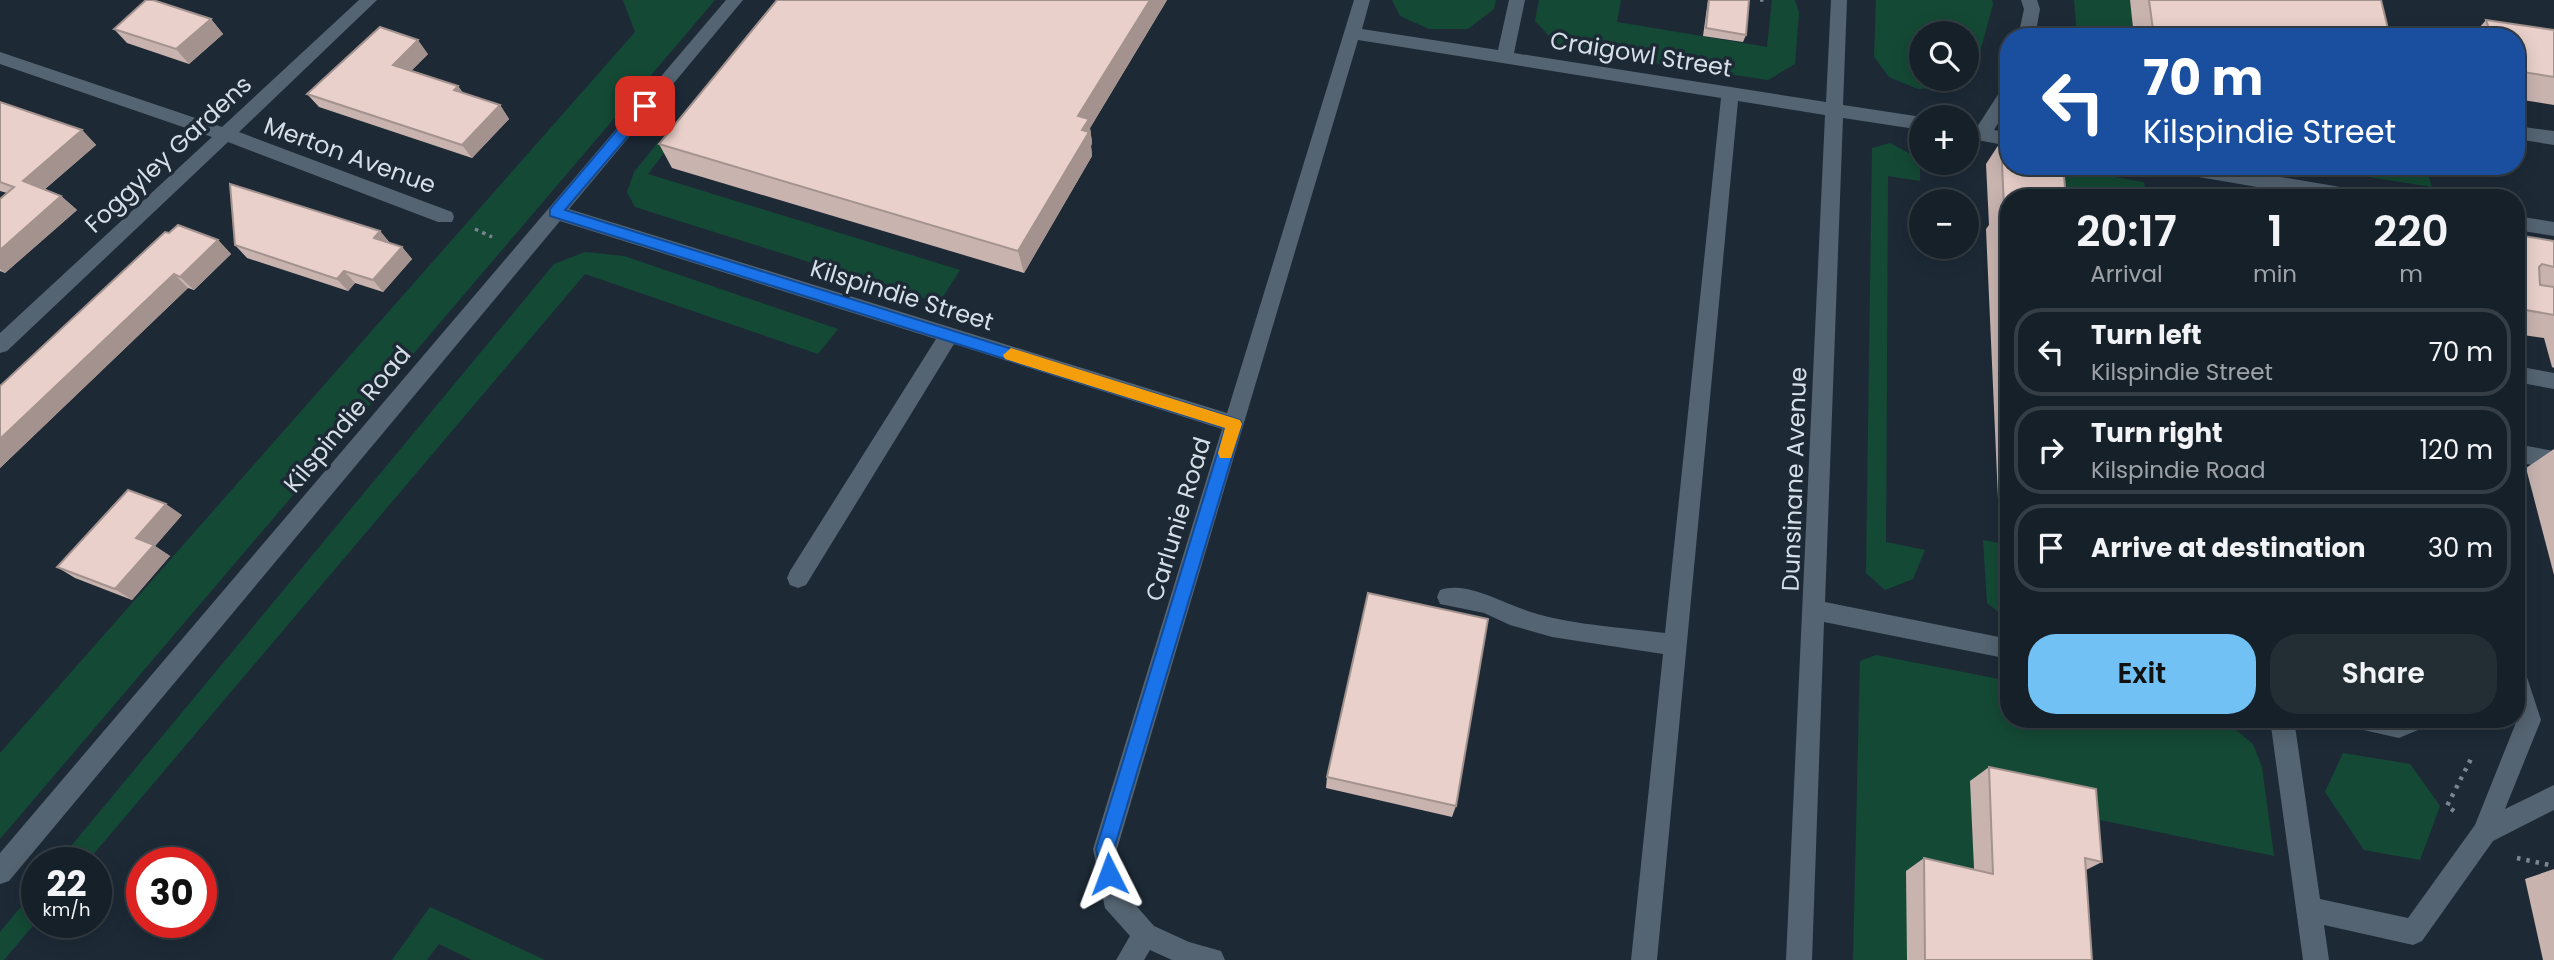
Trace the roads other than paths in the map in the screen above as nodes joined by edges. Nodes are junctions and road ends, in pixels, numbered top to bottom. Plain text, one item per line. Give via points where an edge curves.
1 (369, 0) edge
2 (735, 0) edge
3 (1362, 0) edge
4 (1517, 0) edge
5 (1839, 0) edge
6 (2029, 0) edge
7 (2028, 28) edge
8 (1352, 33) junction
9 (1504, 57) junction
10 (0, 58) edge
11 (1730, 93) junction
12 (2000, 102) edge
13 (1835, 109) junction
14 (1909, 122) edge
15 (1979, 128) edge
16 (2525, 133) edge
17 (224, 134) junction
18 (1979, 134) edge
19 (2000, 137) edge
20 (2554, 138) edge
21 (2229, 175) edge
22 (2312, 189) edge
23 (555, 212) junction
24 (445, 216) road end
25 (2525, 224) edge
26 (2554, 229) edge
27 (949, 335) junction
28 (0, 345) edge
29 (2525, 376) edge
30 (2554, 381) edge
31 (1234, 424) junction
32 (2525, 455) edge
33 (2554, 460) edge
34 (798, 578) dead end
35 (1448, 597) dead end
36 (1815, 610) junction
37 (1674, 645) junction
38 (2000, 647) edge
39 (2525, 706) edge
40 (2283, 728) edge
41 (2554, 797) edge
42 (2484, 833) junction
43 (0, 872) edge
44 (2309, 909) junction
45 (1145, 935) junction
46 (1129, 960) edge
47 (1212, 960) edge
48 (1644, 960) edge
49 (1799, 960) edge
50 (2316, 960) edge

1 - 17 street, Foggyley Gardens
2 - 23 street, Kilspindie Road
3 - 8 street, Carlunie Road
4 - 9 street
5 - 13 street, Dunsinane Avenue
6 - 7 street
8 - 9 street, Craigowl Street
8 - 31 street, Carlunie Road
9 - 11 street, Craigowl Street
10 - 17 street, Merton Avenue
11 - 13 street, Craigowl Street
11 - 37 street
12 - 15 street
13 - 14 street, Craigowl Street
13 - 36 street, Dunsinane Avenue
16 - 20 street
17 - 24 street, Merton Avenue
17 - 28 street, Foggyley Gardens
18 - 19 street
21 - 22 street
23 - 27 street, Kilspindie Street
23 - 43 street, Kilspindie Road
25 - 26 street
27 - 31 street, Kilspindie Street
27 - 34 street
29 - 30 street
31 - 45 street, Carlunie Road via 1105,849 1114,899
32 - 33 street
35 - 37 street via 1487,604 1552,627
36 - 38 street
36 - 49 street, Dunsinane Avenue
37 - 48 street
39 - 42 street via 2529,720
40 - 44 street
41 - 42 street
42 - 44 street via 2413,932
44 - 50 street
45 - 46 street
45 - 47 street, Carlunie Road

